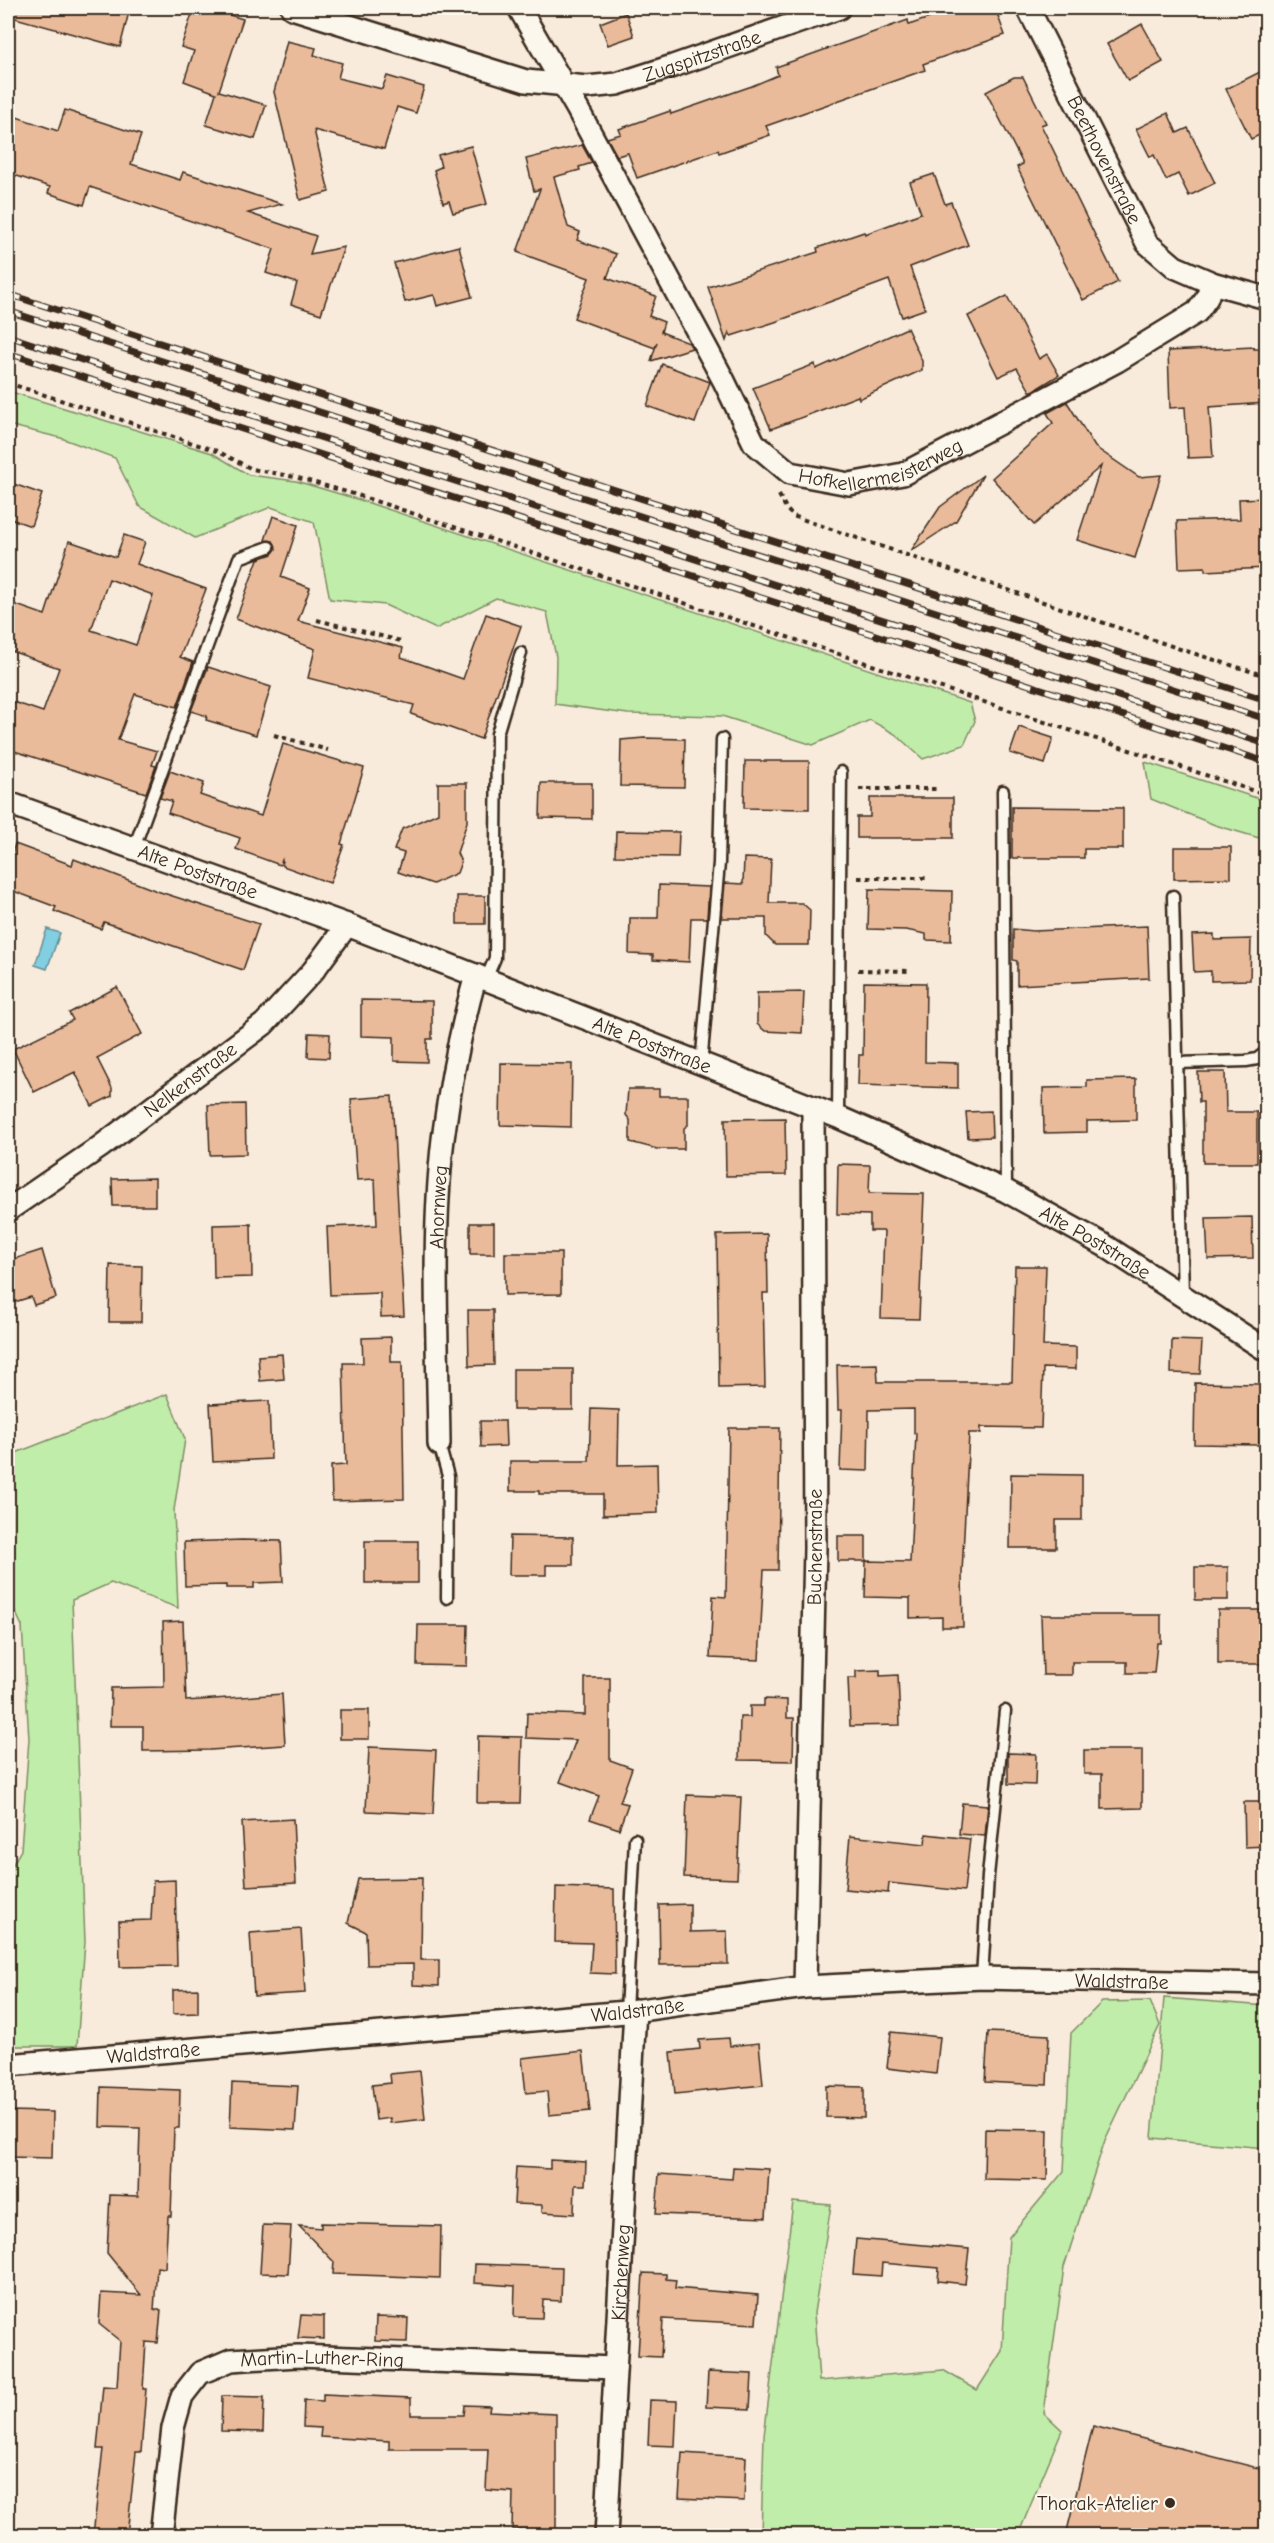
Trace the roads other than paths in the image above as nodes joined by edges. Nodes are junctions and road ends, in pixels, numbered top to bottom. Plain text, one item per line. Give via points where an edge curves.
1 (292, 8) edge
2 (519, 8) edge
3 (839, 8) edge
4 (1028, 8) edge
5 (560, 84) junction
6 (1212, 283) junction
7 (1266, 298) edge
8 (268, 548) dead end
9 (521, 653) dead end
10 (722, 739) dead end
11 (841, 772) dead end
12 (1003, 791) dead end
13 (8, 803) edge
14 (134, 848) junction
15 (1173, 896) dead end
16 (347, 925) junction
17 (481, 977) junction
18 (1266, 1052) edge
19 (1177, 1063) junction
20 (701, 1065) junction
21 (813, 1108) junction
22 (838, 1118) junction
23 (1006, 1191) junction
24 (8, 1210) edge
25 (1183, 1294) junction
26 (1266, 1350) edge
27 (439, 1444) joint
28 (447, 1598) dead end
29 (1005, 1711) dead end
30 (635, 1839) dead end
31 (982, 1978) junction
32 (1266, 1984) edge
33 (805, 1987) junction
34 (631, 2011) junction
35 (8, 2065) edge
36 (615, 2368) junction
37 (161, 2535) edge
38 (606, 2535) edge

1 - 5 street, Zugspitzstraße via 526,81
2 - 5 street
3 - 5 street, Zugspitzstraße via 617,84
4 - 6 street, Beethovenstraße via 1146,243 1175,267
5 - 6 street, Hofkellermeisterweg via 578,110 754,443 790,473 849,484 903,474 1077,383 1197,312
6 - 7 street, Beethovenstraße
8 - 14 lane via 238,558
9 - 17 lane via 497,734 495,958
10 - 20 lane via 719,863
11 - 22 lane
12 - 23 lane
13 - 14 street, Alte Poststraße
14 - 16 street, Alte Poststraße
15 - 19 lane
16 - 17 street, Alte Poststraße
16 - 24 street, Nelkenstraße via 314,971 264,1024 100,1147
17 - 20 street, Alte Poststraße
17 - 27 street, Ahornweg via 466,1012 443,1140 437,1259
18 - 19 lane via 1246,1061
19 - 25 lane
20 - 21 street, Alte Poststraße
21 - 22 street, Alte Poststraße
21 - 33 street, Buchenstraße via 815,1548
22 - 23 street, Alte Poststraße
23 - 25 street, Alte Poststraße
25 - 26 street, Alte Poststraße
27 - 28 lane via 448,1476
29 - 31 lane
30 - 34 lane
31 - 32 street, Waldstraße
31 - 33 street, Waldstraße
33 - 34 street, Waldstraße
34 - 35 street, Waldstraße
34 - 36 street, Kirchenweg
36 - 37 street, Martin-Luther-Ring via 298,2356 231,2360 200,2373 182,2396 173,2428
36 - 38 street, Kirchenweg

